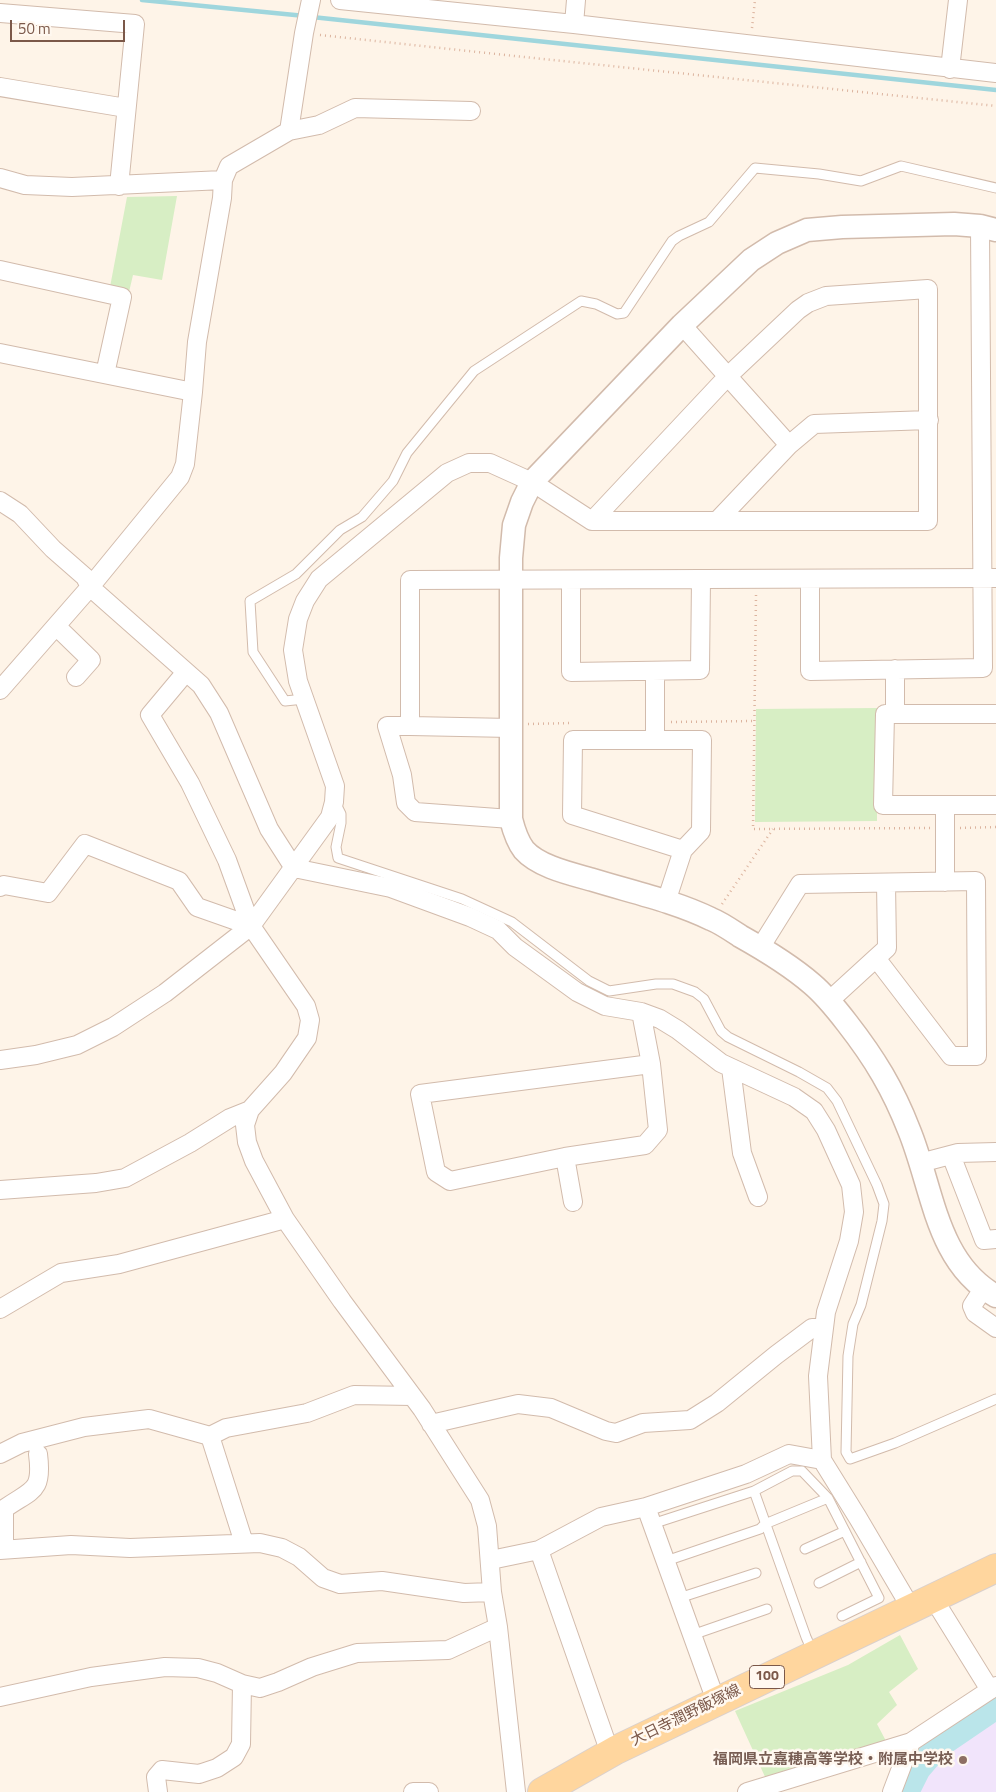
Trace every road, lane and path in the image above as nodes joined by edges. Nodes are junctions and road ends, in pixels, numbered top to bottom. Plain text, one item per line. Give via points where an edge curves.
1 (340, 0) edge
2 (576, 0) edge
3 (755, 0) edge
4 (958, 0) edge
5 (310, 3) edge
6 (0, 13) edge
7 (574, 24) junction
8 (304, 33) junction
9 (750, 45) junction
10 (950, 69) junction
11 (996, 73) edge
12 (0, 87) edge
13 (996, 106) edge
14 (126, 108) junction
15 (471, 111) dead end
16 (289, 131) junction
17 (0, 178) edge
18 (223, 180) junction
19 (119, 186) junction
20 (996, 188) edge
21 (988, 228) edge
22 (0, 270) edge
23 (682, 325) junction
24 (0, 353) edge
25 (105, 374) junction
26 (728, 376) junction
27 (193, 392) junction
28 (929, 420) junction
29 (789, 445) junction
30 (532, 482) junction
31 (0, 501) edge
32 (592, 521) junction
33 (717, 521) junction
34 (989, 578) edge
35 (702, 579) junction
36 (810, 579) junction
37 (511, 580) junction
38 (571, 580) junction
39 (90, 587) junction
40 (756, 593) dead end
41 (56, 626) junction
42 (896, 669) junction
43 (655, 671) junction
44 (186, 672) junction
45 (76, 676) dead end
46 (0, 690) edge
47 (304, 699) junction
48 (895, 714) junction
49 (996, 714) edge
50 (410, 726) junction
51 (511, 728) junction
52 (655, 740) junction
53 (334, 802) junction
54 (945, 805) junction
55 (996, 805) edge
56 (511, 819) junction
57 (996, 827) edge
58 (945, 828) junction
59 (773, 829) junction
60 (683, 850) junction
61 (294, 868) junction
62 (945, 882) junction
63 (886, 883) junction
64 (0, 887) edge
65 (666, 902) junction
66 (718, 910) dead end
67 (252, 926) junction
68 (760, 948) junction
69 (876, 958) junction
70 (829, 1001) junction
71 (641, 1012) junction
72 (0, 1060) edge
73 (650, 1064) junction
74 (731, 1068) junction
75 (250, 1110) junction
76 (996, 1152) edge
77 (951, 1155) junction
78 (565, 1157) junction
79 (920, 1163) junction
80 (0, 1190) edge
81 (758, 1197) dead end
82 (573, 1202) dead end
83 (285, 1219) junction
84 (996, 1239) edge
85 (990, 1293) edge
86 (0, 1309) edge
87 (824, 1328) junction
88 (996, 1328) edge
89 (412, 1396) junction
90 (996, 1399) edge
91 (431, 1424) junction
92 (210, 1436) junction
93 (0, 1454) edge
94 (38, 1454) dead end
95 (822, 1460) junction
96 (754, 1491) junction
97 (828, 1498) junction
98 (646, 1507) junction
99 (652, 1524) junction
100 (765, 1524) junction
101 (845, 1530) junction
102 (244, 1543) junction
103 (2, 1549) edge
104 (805, 1549) dead end
105 (539, 1550) junction
106 (491, 1560) junction
107 (666, 1561) junction
108 (861, 1562) junction
109 (996, 1568) edge
110 (756, 1573) dead end
111 (819, 1583) dead end
112 (492, 1592) junction
113 (679, 1598) junction
114 (922, 1603) junction
115 (767, 1608) dead end
116 (842, 1616) dead end
117 (498, 1627) junction
118 (692, 1635) junction
119 (814, 1655) junction
120 (242, 1684) junction
121 (993, 1688) edge
122 (0, 1697) edge
123 (716, 1701) junction
124 (912, 1742) junction
125 (610, 1753) junction
126 (158, 1792) edge
127 (414, 1792) edge
128 (428, 1792) edge
129 (516, 1792) edge
130 (542, 1792) edge
131 (747, 1792) edge
132 (892, 1792) edge

1 - 7 street
2 - 7 street
3 - 9 path
4 - 10 street
5 - 8 street
6 - 14 street via 135,24
7 - 9 street
8 - 13 path
8 - 16 street
9 - 10 street
10 - 11 street
12 - 14 street
14 - 19 street
15 - 16 street via 355,108 319,125
16 - 18 street via 228,166
17 - 19 street via 25,185
18 - 19 street
18 - 27 street via 197,342
20 - 47 lane via 901,166 861,181 755,168 709,222 672,241 624,313 617,314 581,301 474,371 407,452 393,481 362,518 340,530 296,574 250,600 252,652 285,701
21 - 23 street via 954,224 807,230 776,243 751,260
21 - 34 street
22 - 25 street via 122,297
23 - 26 street
23 - 30 street
24 - 25 street
25 - 27 street
26 - 28 street via 808,303 826,296 928,289
26 - 29 street
26 - 32 street
27 - 39 street via 185,464 180,476
28 - 29 street via 814,424
28 - 33 street via 928,521
29 - 33 street
30 - 32 street
30 - 37 street via 514,525
30 - 47 street via 490,463 468,463 447,474 319,579 298,620 293,650
31 - 39 street via 20,514 85,577
32 - 33 street
34 - 36 street
34 - 42 street via 983,668
35 - 36 street
35 - 38 street
35 - 43 street via 700,670
36 - 42 street via 810,671
37 - 38 street
37 - 50 street via 410,580
37 - 51 street
38 - 43 street via 571,672
39 - 41 street
39 - 44 street
40 - 59 path via 753,829
41 - 45 street via 91,660
41 - 46 street
42 - 48 street
43 - 52 street
44 - 61 street via 201,685 219,712 269,829
44 - 67 street via 150,715 190,783 227,860
47 - 53 street via 335,786
48 - 49 street
48 - 54 street via 884,714 884,805
50 - 51 street
50 - 56 street via 387,726 402,775 406,803 415,812
51 - 56 street
52 - 60 street via 702,740 701,831
52 - 60 street via 573,740 572,815
53 - 61 street via 330,817
53 - 90 lane via 342,814 336,847 338,858 462,899 512,922 589,980 609,991 673,984 696,992 728,1037 827,1088 878,1185 884,1204 862,1305 853,1324 848,1356 846,1452 850,1459 896,1443
54 - 55 street
54 - 58 street
56 - 65 street via 516,838 525,851 540,861
57 - 58 path
58 - 59 path
58 - 62 street
59 - 66 path
60 - 65 street
61 - 67 street
61 - 71 street via 391,888 470,917 498,930 515,947 577,992 605,1006
62 - 63 street
62 - 69 street via 976,881 977,1056 951,1056
63 - 68 street via 800,884
63 - 69 street via 887,948
64 - 67 street via 48,893 85,844 179,881 197,907
65 - 68 street via 711,919
67 - 72 street via 165,993 113,1026 77,1045 36,1056
67 - 75 street via 306,1006 310,1020 307,1038 283,1073
68 - 70 street via 814,985
69 - 70 street
70 - 79 street via 868,1050 891,1087
71 - 73 street
71 - 74 street via 678,1030
73 - 78 street via 658,1130 645,1145
73 - 78 street via 420,1094 436,1172 450,1181
74 - 81 street via 742,1153
74 - 87 street via 794,1097 814,1112 826,1130 851,1185 854,1212 849,1241
75 - 80 street via 230,1118 125,1178
75 - 83 street via 245,1125 247,1142
76 - 77 street
77 - 79 street
77 - 84 street via 984,1240
78 - 82 street
79 - 85 street via 948,1247 964,1269
83 - 86 street via 119,1264 61,1273
83 - 89 street
85 - 88 street via 972,1306 976,1314
87 - 91 street via 812,1328 717,1403 690,1420 643,1423 616,1433 551,1408 518,1404
87 - 95 street via 818,1376
89 - 91 street
89 - 92 street via 354,1395 307,1413 226,1428
91 - 106 street via 480,1500
92 - 93 street via 149,1419 84,1427 22,1443
92 - 102 street
94 - 103 street via 41,1472 33,1491 4,1509
95 - 98 street via 789,1454 746,1474
95 - 114 street via 858,1518
96 - 97 lane via 792,1471 802,1471
96 - 99 lane
96 - 100 lane
97 - 100 lane
97 - 101 lane
98 - 99 street
98 - 105 street via 601,1517
99 - 107 street
100 - 107 lane
100 - 119 lane
101 - 104 lane
101 - 108 lane
102 - 103 street
102 - 112 street via 282,1548 299,1557 323,1578 340,1584 382,1581 464,1593
105 - 106 street
105 - 125 street
106 - 112 street
107 - 113 street
108 - 111 lane
108 - 116 lane via 879,1598
109 - 114 main road, 大日寺潤野飯塚線 / 100
110 - 113 lane
112 - 117 street
113 - 118 street
114 - 119 main road, 大日寺潤野飯塚線 / 100
114 - 121 street
115 - 118 lane
117 - 120 street via 448,1650 357,1653 260,1688
117 - 129 street
118 - 123 street
119 - 123 main road, 大日寺潤野飯塚線 / 100
120 - 122 street via 198,1668 165,1667 91,1677
120 - 126 street via 240,1744 234,1757 199,1774 162,1770 156,1777
121 - 124 street
123 - 125 main road, 大日寺潤野飯塚線 / 100
124 - 131 street
124 - 132 street
125 - 130 main road, 大日寺潤野飯塚線 / 100
127 - 128 street

